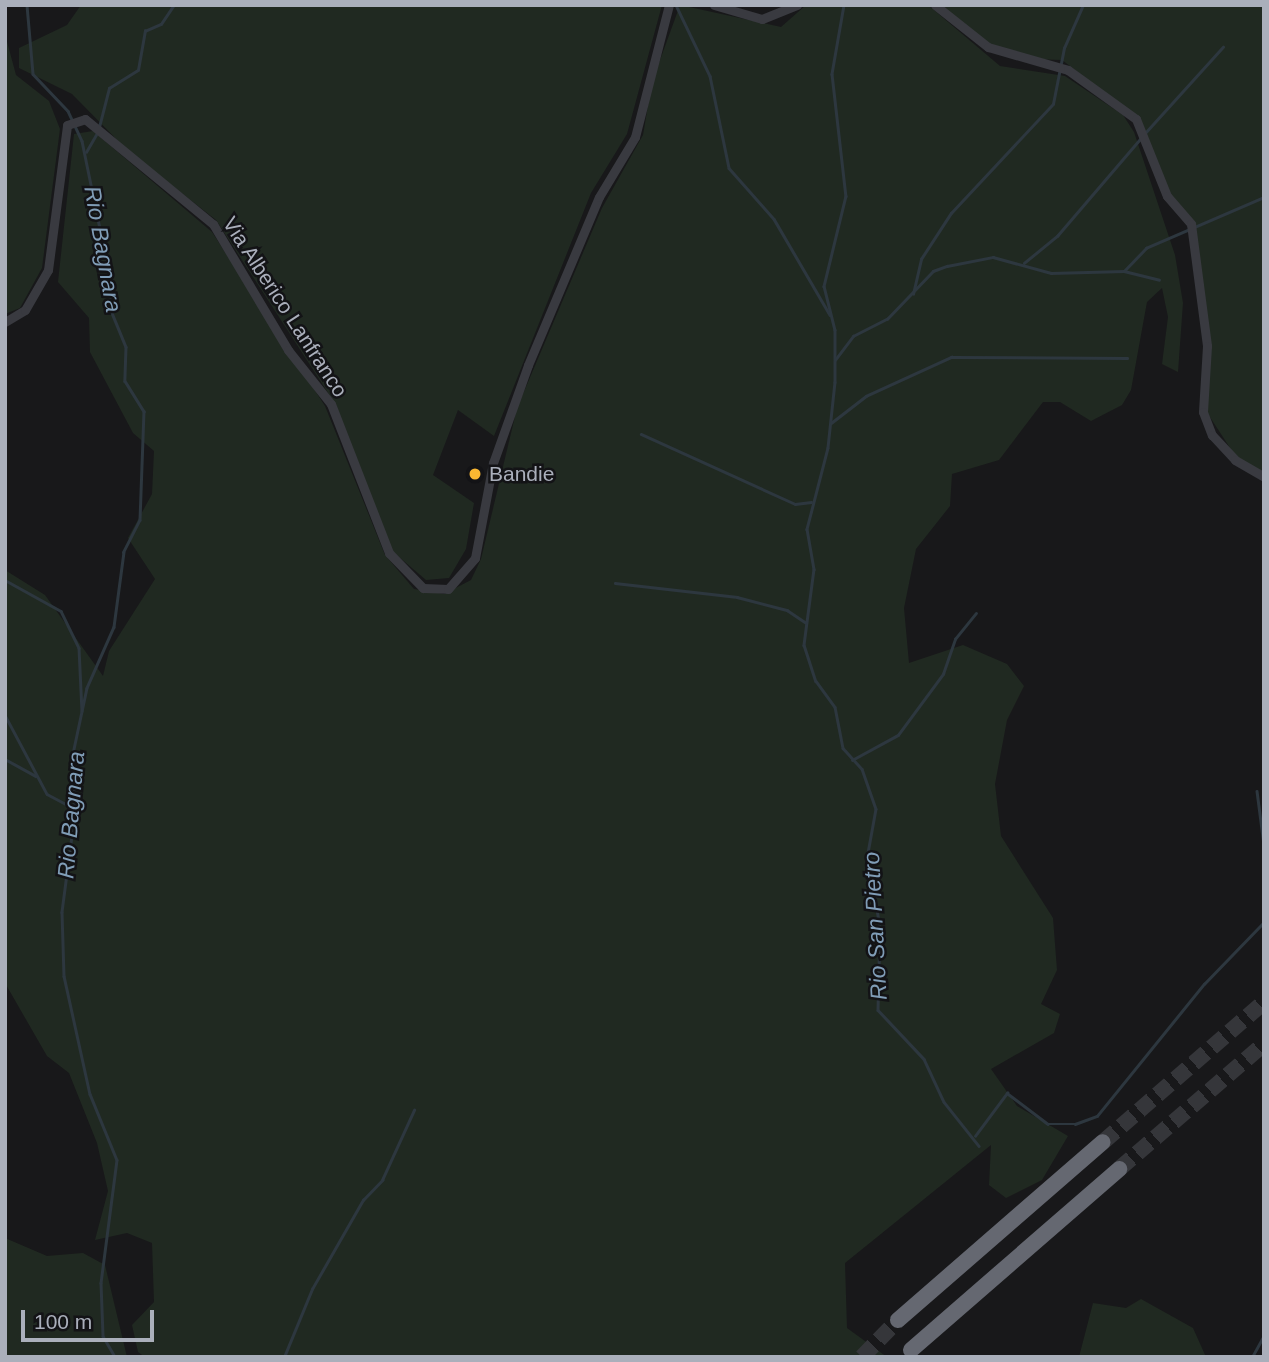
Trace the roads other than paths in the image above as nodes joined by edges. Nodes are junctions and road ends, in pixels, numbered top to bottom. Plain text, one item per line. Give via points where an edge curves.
1 (669, 5) edge
2 (714, 5) edge
3 (797, 5) edge
4 (936, 5) edge
5 (5, 322) edge
6 (1264, 477) edge
7 (1103, 1142) tunnel mouth
8 (1119, 1169) tunnel mouth
9 (898, 1320) tunnel mouth
10 (911, 1350) dead end

1 - 5 street, Via Alberico Lanfranco via 635,137 599,197 514,404 494,463 475,558 463,578 440,591 412,581 389,553 331,404 288,350 220,234 93,123 72,120 48,270 25,310
2 - 3 street via 762,19
4 - 6 street via 1009,57 1058,65 1136,119 1167,196 1191,224 1207,346 1203,412 1212,435 1235,460
7 - 9 highway
8 - 10 highway

